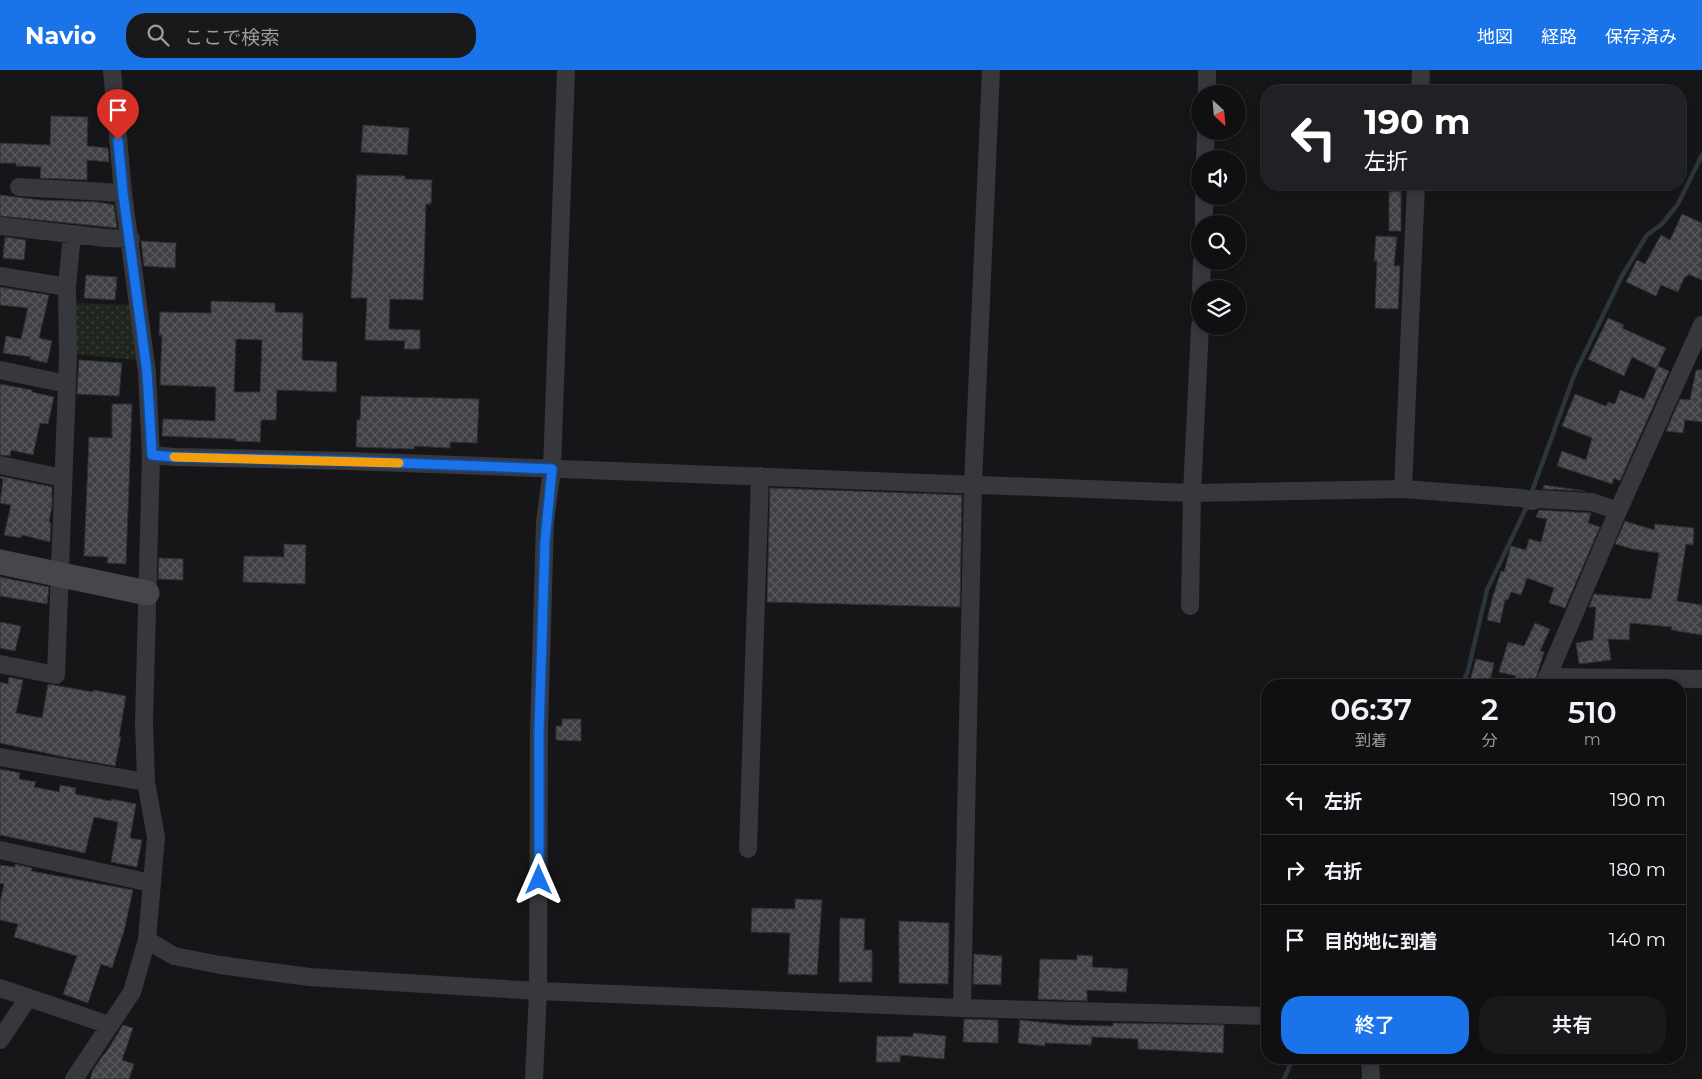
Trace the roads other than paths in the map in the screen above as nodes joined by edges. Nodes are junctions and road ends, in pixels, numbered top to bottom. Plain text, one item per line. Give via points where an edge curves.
1 (112, 70) edge
2 (566, 70) edge
3 (991, 70) edge
4 (1207, 70) edge
5 (1421, 70) edge
6 (1207, 85) edge
7 (1420, 85) edge
8 (19, 187) dead end
9 (1416, 190) edge
10 (123, 193) junction
11 (0, 226) edge
12 (72, 234) junction
13 (131, 239) junction
14 (0, 276) edge
15 (67, 287) junction
16 (1702, 324) edge
17 (1200, 335) edge
18 (0, 370) edge
19 (67, 384) junction
20 (152, 455) junction
21 (0, 465) edge
22 (552, 469) junction
23 (760, 476) junction
24 (63, 478) junction
25 (973, 484) junction
26 (1403, 489) junction
27 (1192, 492) junction
28 (1618, 511) junction
29 (0, 562) edge
30 (60, 575) junction
31 (147, 593) junction
32 (1190, 606) dead end
33 (0, 664) edge
34 (1546, 679) edge
35 (1686, 679) edge
36 (1702, 679) edge
37 (0, 757) edge
38 (146, 782) junction
39 (748, 849) dead end
40 (0, 850) edge
41 (151, 883) junction
42 (147, 940) junction
43 (0, 988) edge
44 (538, 991) junction
45 (28, 998) junction
46 (962, 1008) junction
47 (1261, 1016) edge
48 (109, 1025) junction
49 (0, 1040) edge
50 (1370, 1064) edge
51 (74, 1079) edge
52 (534, 1079) edge
53 (1371, 1079) edge

1 - 10 street
2 - 22 street
3 - 25 street
4 - 6 street
5 - 7 street
8 - 10 street
9 - 26 street
10 - 13 street
11 - 12 street
12 - 13 street
12 - 15 street
13 - 20 street via 147,372
14 - 15 street
15 - 19 street
16 - 28 street
17 - 27 street
18 - 19 street
19 - 24 street
20 - 22 street
20 - 31 street
21 - 24 street
22 - 23 street
22 - 44 street via 545,522
23 - 25 street
23 - 39 street
24 - 30 street
25 - 27 street
25 - 46 street
26 - 27 street
26 - 28 street via 1592,502
27 - 32 street
28 - 34 street
29 - 30 street
30 - 31 street
30 - 33 street via 56,676
31 - 38 street
35 - 36 street
37 - 38 street
38 - 41 street via 156,837
40 - 41 street
41 - 42 street
42 - 44 street via 174,956 309,977
42 - 48 street via 132,992
43 - 45 street
44 - 46 street
44 - 52 street
45 - 48 street
45 - 49 street
46 - 47 street
48 - 51 street
50 - 53 street

